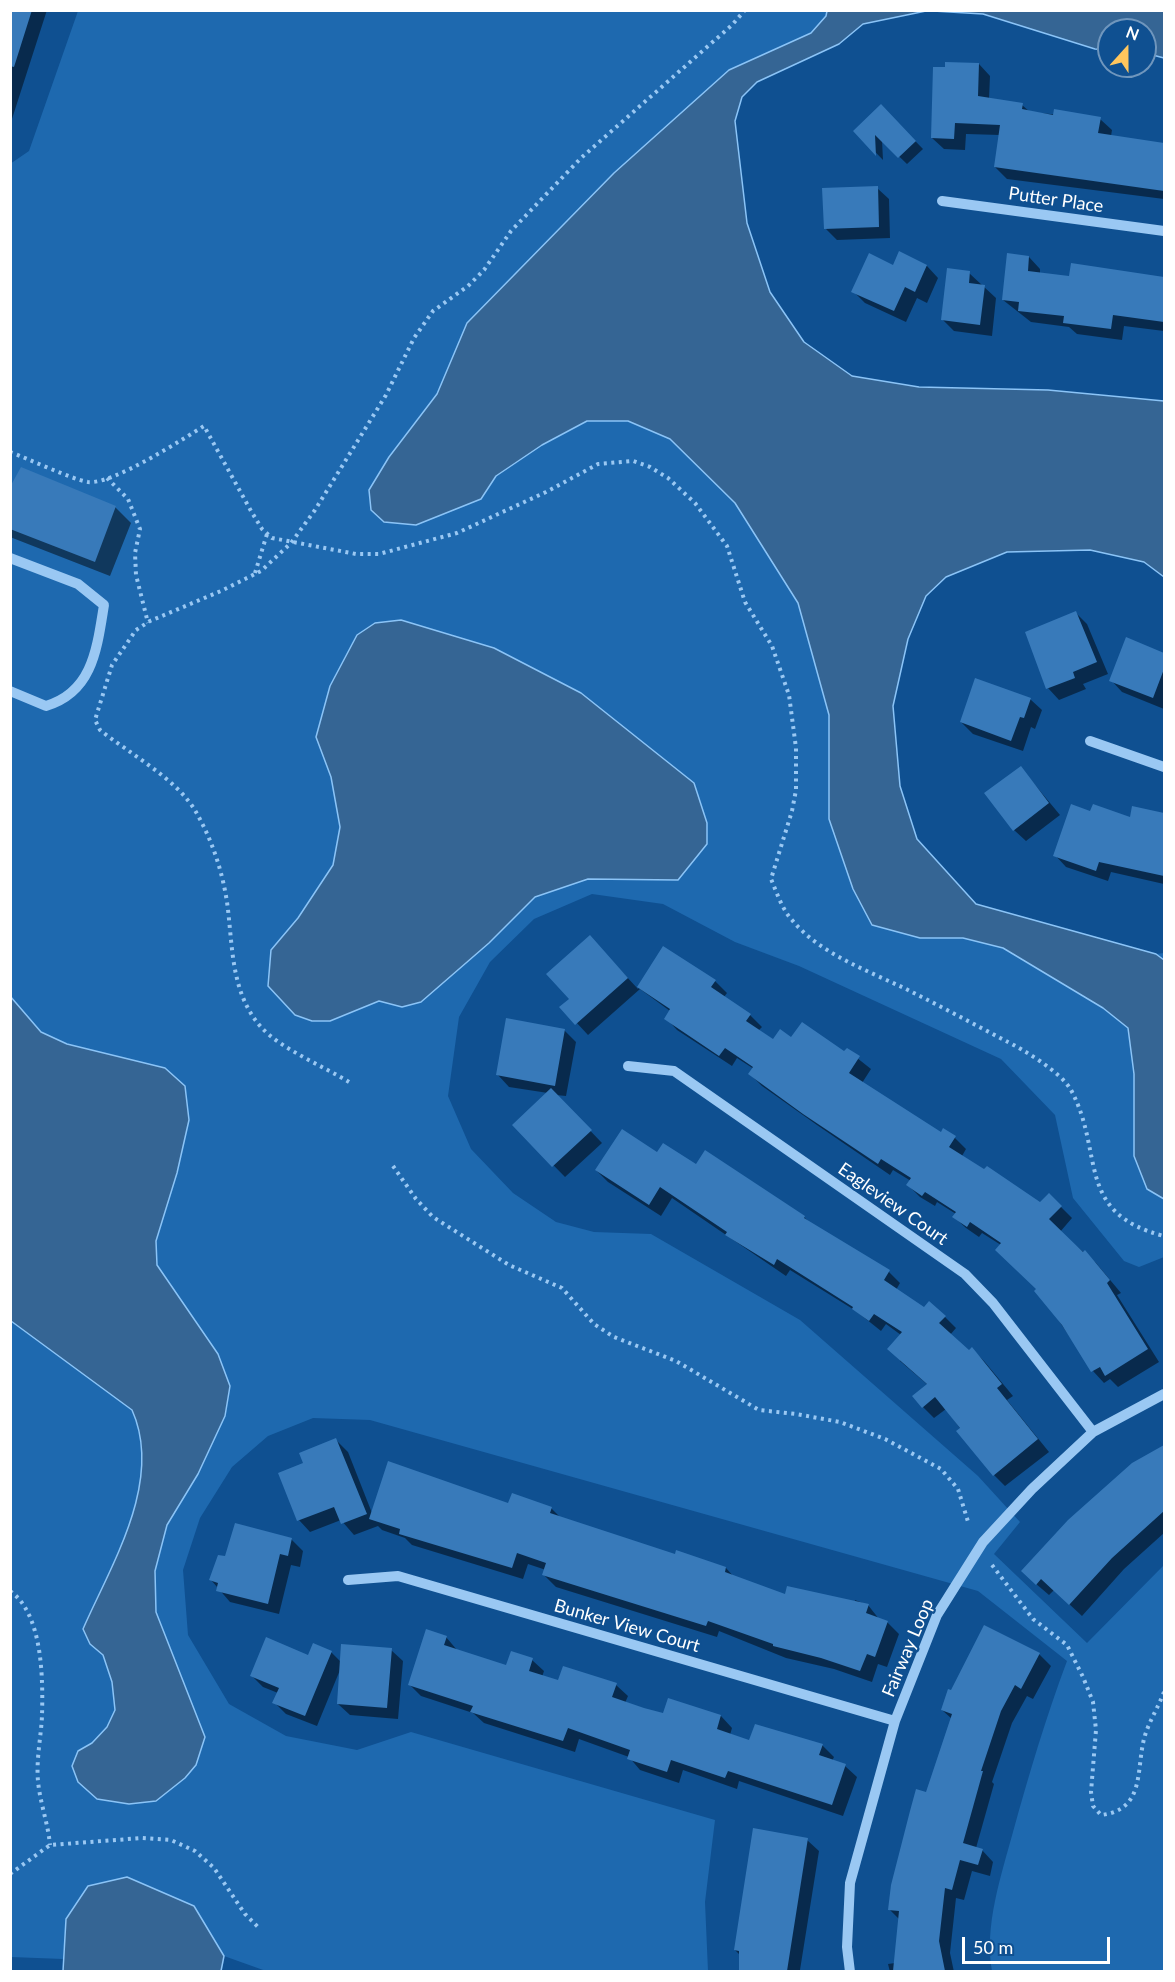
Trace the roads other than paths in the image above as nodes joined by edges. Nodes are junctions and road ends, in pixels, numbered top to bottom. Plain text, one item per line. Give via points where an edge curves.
1 (942, 201) dead end
2 (1164, 231) edge
3 (10, 558) edge
4 (10, 691) edge
5 (1090, 741) dead end
6 (1164, 767) edge
7 (628, 1066) dead end
8 (1164, 1394) edge
9 (1093, 1432) junction
10 (348, 1580) dead end
11 (895, 1721) junction
12 (850, 1971) edge

1 - 2 street, Putter Place
3 - 4 street via 78,584 104,605 97,646 83,682 63,701 45,706
5 - 6 street
7 - 9 street, Eagleview Court via 674,1071 965,1274 993,1303
8 - 9 street, Fairway Loop
9 - 11 street, Fairway Loop via 983,1542 937,1615
10 - 11 street, Bunker View Court via 398,1576
11 - 12 street, Fairway Loop via 850,1883

